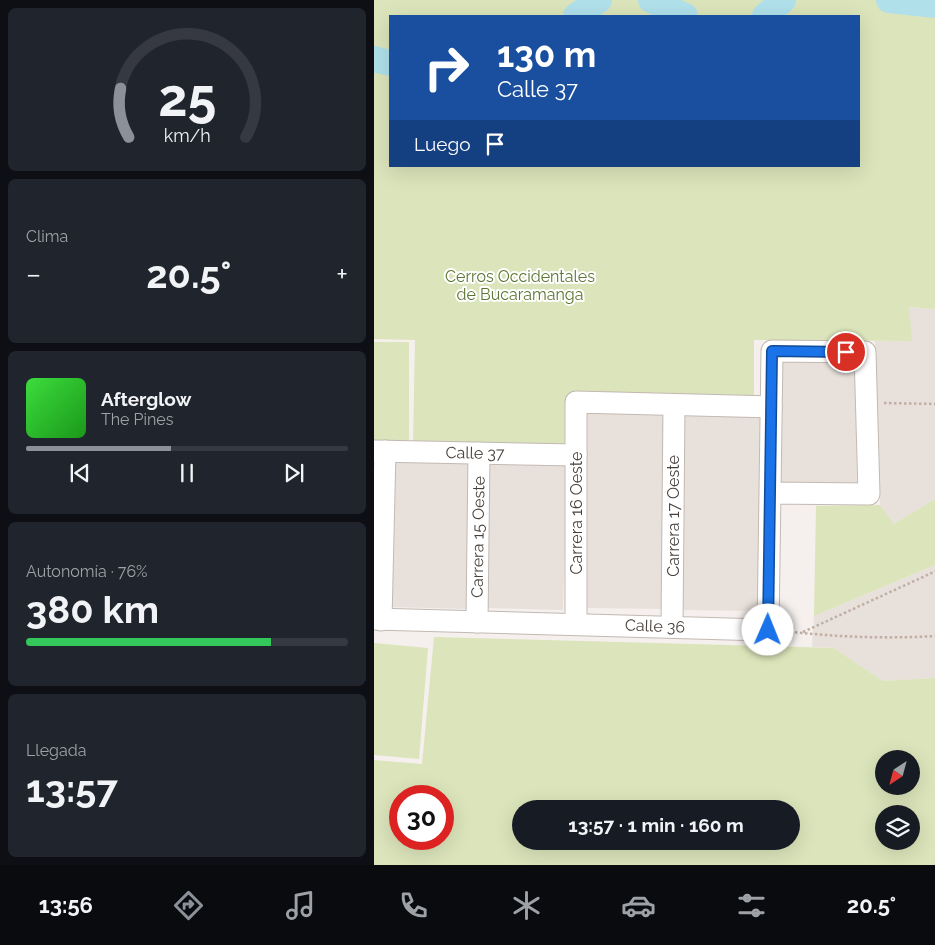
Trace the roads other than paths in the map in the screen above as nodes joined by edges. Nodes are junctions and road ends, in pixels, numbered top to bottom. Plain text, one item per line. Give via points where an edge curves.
1 (674, 405) junction
2 (771, 407) junction
3 (380, 451) edge
4 (479, 453) junction
5 (576, 455) junction
6 (770, 493) junction
7 (377, 619) edge
8 (477, 622) junction
9 (576, 624) junction
10 (672, 627) junction

1 - 2 street
1 - 5 street, Carrera 16 Oeste via 576,402
1 - 10 street, Carrera 17 Oeste
2 - 6 street
2 - 6 street via 772,351 865,352 869,494
3 - 4 street, Calle 37
3 - 7 street
4 - 5 street, Calle 37
4 - 8 street, Carrera 15 Oeste
5 - 9 street, Carrera 16 Oeste
6 - 10 street, Calle 36 via 768,630
7 - 8 street, Calle 36
8 - 9 street, Calle 36
9 - 10 street, Calle 36

